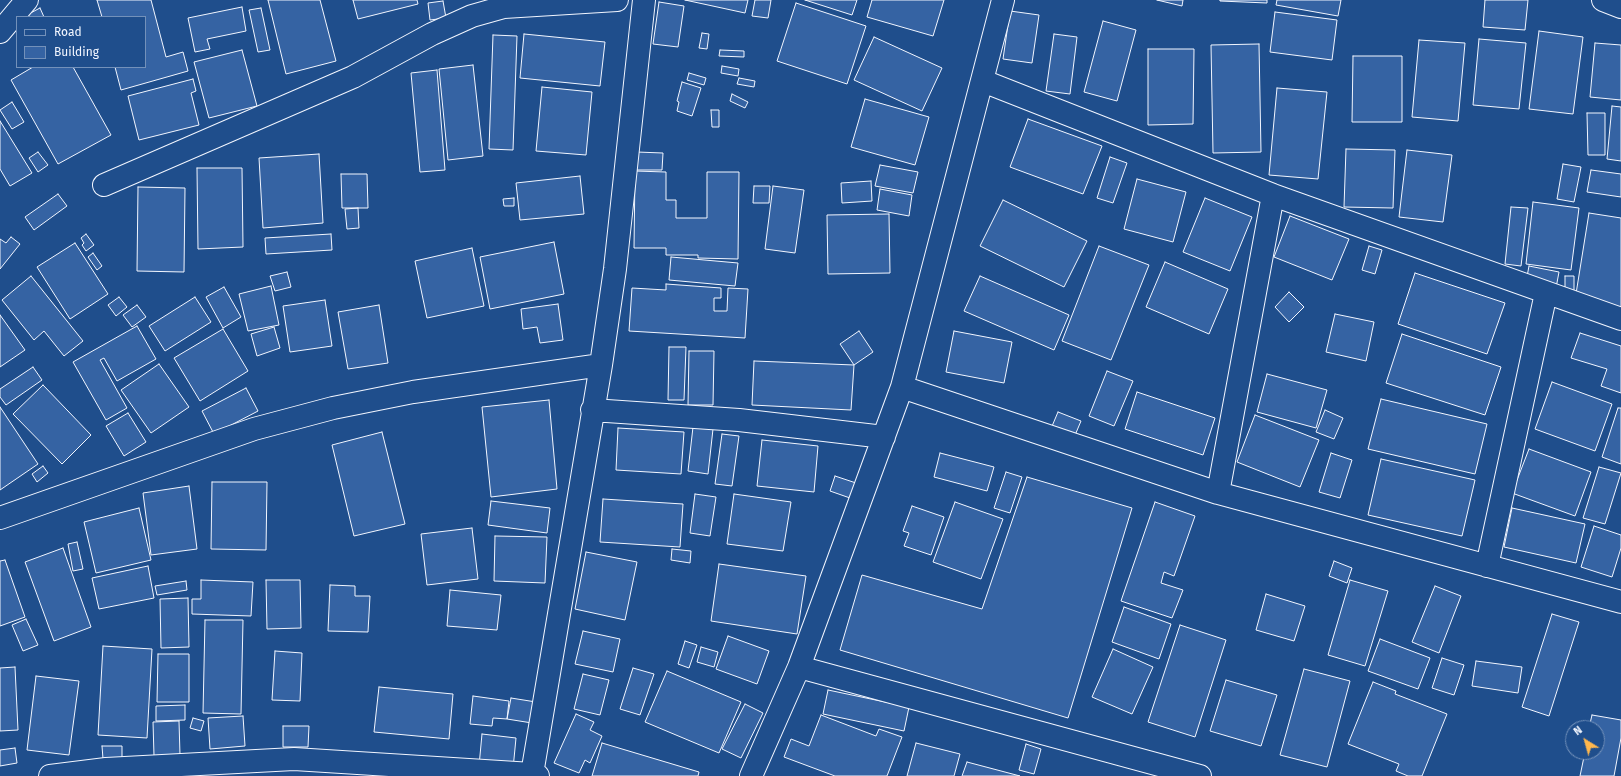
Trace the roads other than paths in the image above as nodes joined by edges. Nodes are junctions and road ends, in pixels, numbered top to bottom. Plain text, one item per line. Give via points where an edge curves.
1 (27, 0) edge
2 (617, 0) edge
3 (644, 0) edge
4 (1003, 0) edge
5 (1603, 0) edge
6 (1621, 7) edge
7 (0, 32) edge
8 (983, 81) junction
9 (104, 185) dead end
10 (1273, 195) junction
11 (1546, 293) junction
12 (1621, 319) edge
13 (600, 364) junction
14 (902, 387) junction
15 (592, 410) junction
16 (884, 437) junction
17 (1218, 493) junction
18 (0, 518) edge
19 (1487, 566) junction
20 (1621, 602) edge
21 (799, 667) junction
22 (292, 768) edge
23 (535, 775) edge
24 (50, 776) edge
25 (751, 776) edge
26 (1200, 776) edge

1 - 7 street
2 - 9 street via 504,7 472,16 432,34 353,77
3 - 13 street via 614,269
4 - 8 street
5 - 6 street
8 - 10 street
8 - 14 street
10 - 11 street
10 - 17 street
11 - 12 street
11 - 19 street
13 - 15 street
13 - 18 street via 413,392 333,408 254,429
14 - 16 street
14 - 17 street
15 - 16 street via 739,420
15 - 23 street
16 - 21 street
17 - 19 street
19 - 20 street
21 - 25 street
21 - 26 street
22 - 23 street
22 - 24 street via 106,769

